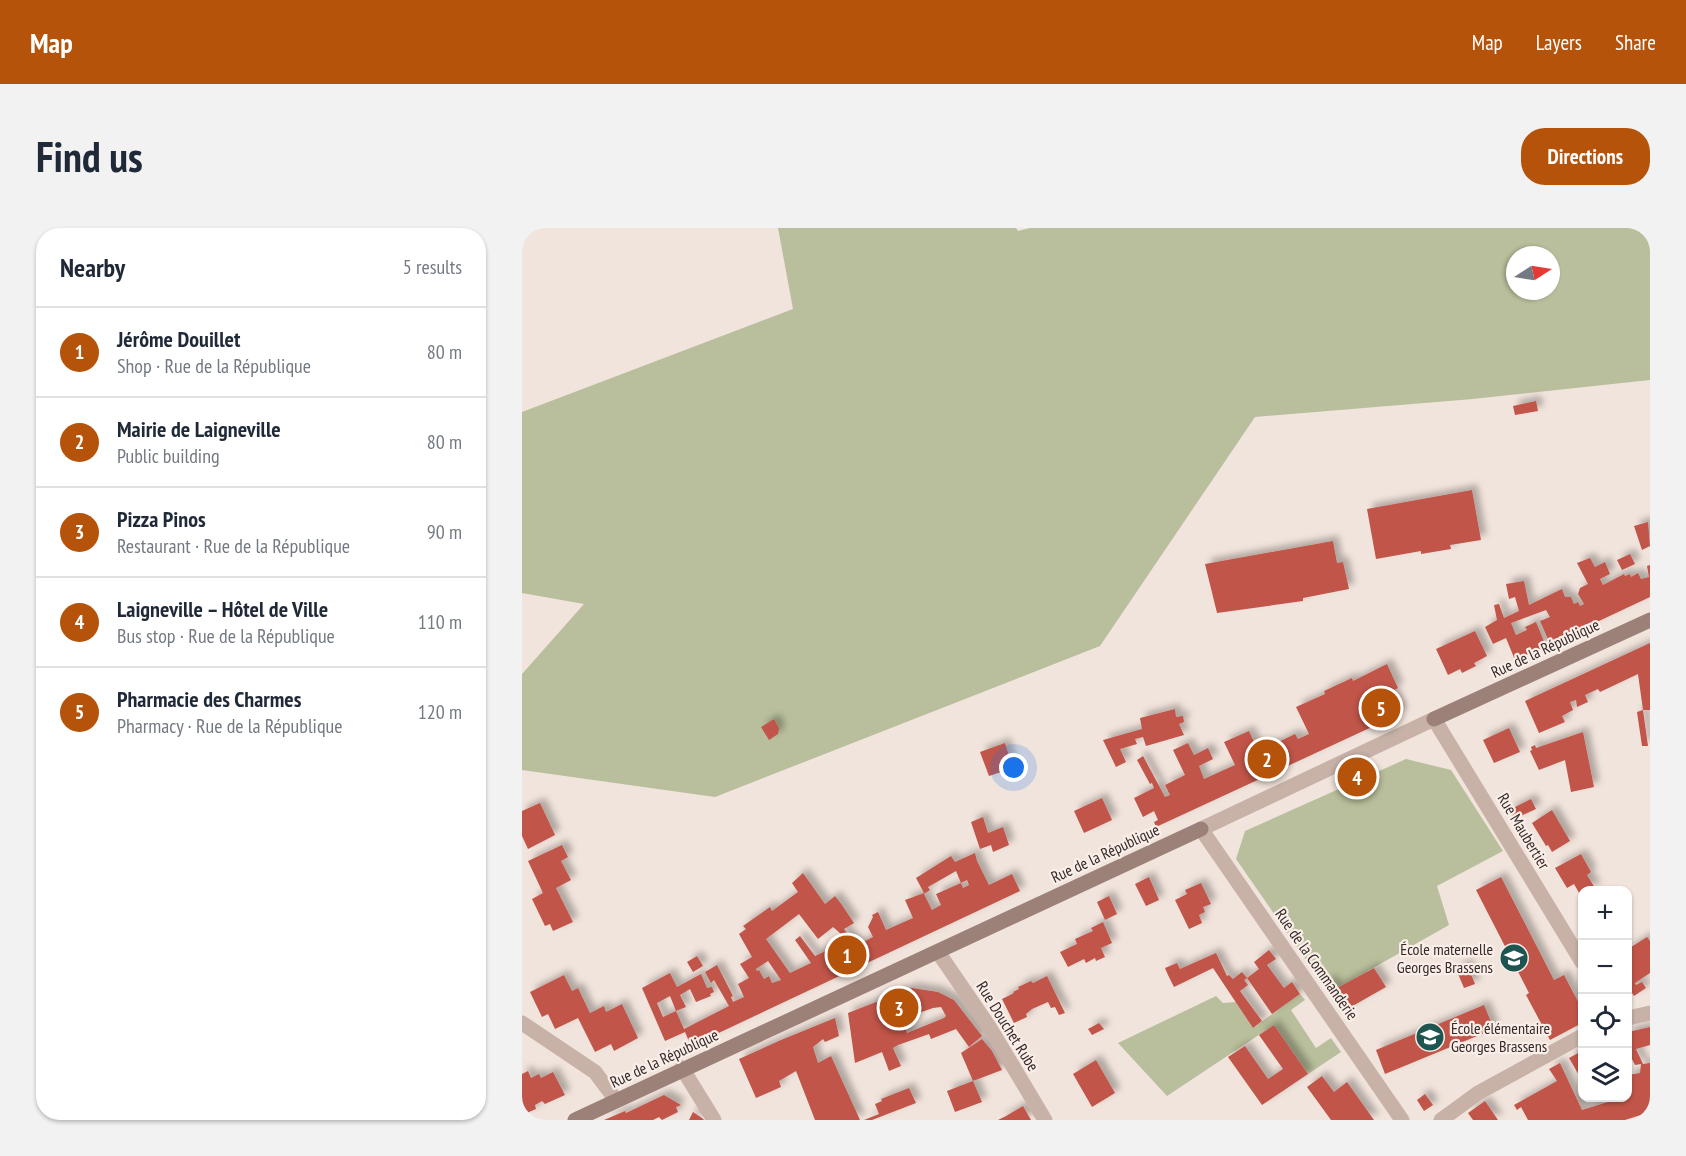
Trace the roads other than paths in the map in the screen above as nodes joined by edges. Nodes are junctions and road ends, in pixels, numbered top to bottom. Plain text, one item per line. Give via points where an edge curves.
1 (1650, 620) edge
2 (1434, 719) junction
3 (1201, 829) junction
4 (938, 952) junction
5 (1578, 955) edge
6 (1650, 1013) edge
7 (1632, 1017) edge
8 (522, 1023) edge
9 (1578, 1038) edge
10 (682, 1068) junction
11 (616, 1100) junction
12 (574, 1120) edge
13 (714, 1120) edge
14 (1045, 1120) edge
15 (1402, 1120) edge
16 (1441, 1120) edge

1 - 2 main road, Rue de la République
2 - 3 street, Rue de la République
2 - 5 street, Rue Maubertier
3 - 4 main road, Rue de la République
3 - 15 street, Rue de la Commanderie
4 - 10 main road, Rue de la République
4 - 14 street, Rue Douchet Rube via 990,1028
6 - 7 street
8 - 11 street via 592,1069
9 - 16 street via 1478,1093
10 - 11 main road, Rue de la République
10 - 13 street
11 - 12 main road, Rue de la République

